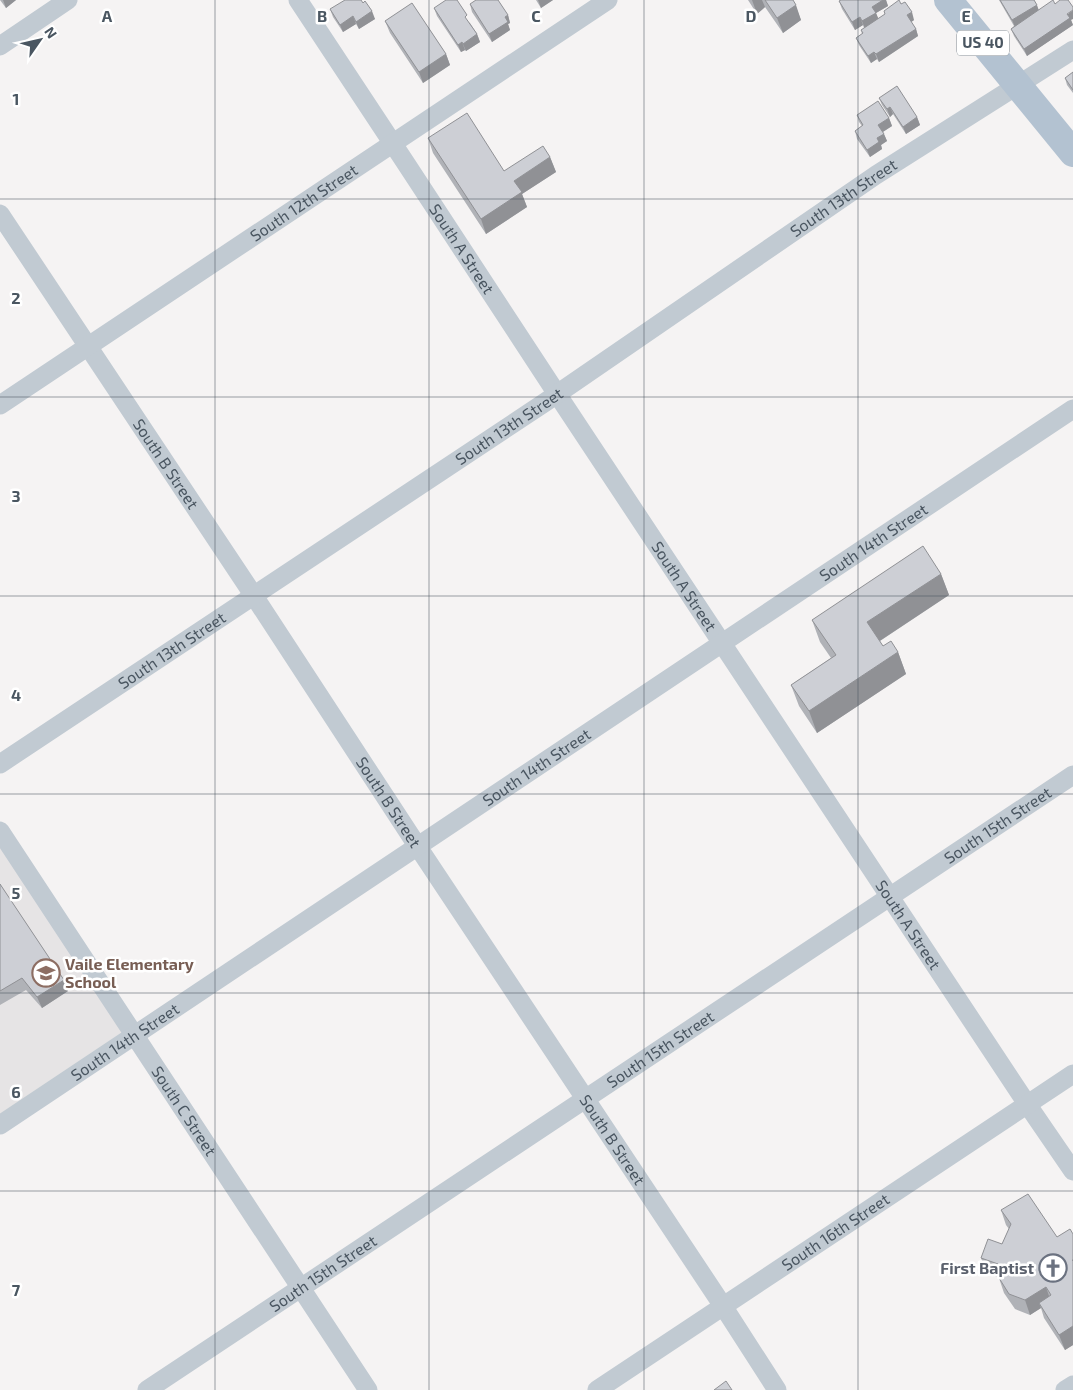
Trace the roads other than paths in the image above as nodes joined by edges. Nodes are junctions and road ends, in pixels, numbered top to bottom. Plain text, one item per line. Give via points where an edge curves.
1 (68, 0) edge
2 (298, 0) edge
3 (608, 0) edge
4 (948, 0) edge
5 (0, 46) edge
6 (1073, 50) edge
7 (1018, 85) junction
8 (393, 143) junction
9 (1073, 153) edge
10 (3, 219) edge
11 (88, 346) junction
12 (557, 394) junction
13 (0, 405) edge
14 (1073, 409) edge
15 (254, 596) junction
16 (723, 644) junction
17 (0, 764) edge
18 (1073, 775) edge
19 (0, 831) edge
20 (418, 847) junction
21 (890, 896) junction
22 (134, 1036) junction
23 (1073, 1074) edge
24 (585, 1099) junction
25 (1027, 1104) junction
26 (0, 1125) edge
27 (1073, 1171) edge
28 (301, 1288) junction
29 (723, 1306) junction
30 (1073, 1385) edge
31 (147, 1390) edge
32 (368, 1390) edge
33 (597, 1390) edge
34 (777, 1390) edge
35 (1065, 1390) edge

1 - 5 street
2 - 8 street, South A Street
3 - 8 street, South 12th Street
4 - 7 main road, US 40
6 - 7 street, South 13th Street
7 - 9 main road, US 40
7 - 12 street, South 13th Street via 876,175
8 - 11 street, South 12th Street
8 - 12 street, South A Street
10 - 11 street, South B Street
11 - 13 street, South 12th Street
11 - 15 street, South B Street
12 - 15 street, South 13th Street
12 - 16 street, South A Street
14 - 16 street, South 14th Street
15 - 17 street, South 13th Street
15 - 20 street, South B Street
16 - 20 street, South 14th Street
16 - 21 street, South A Street
18 - 21 street, South 15th Street
19 - 22 street, South C Street
20 - 22 street, South 14th Street
20 - 24 street, South B Street
21 - 24 street, South 15th Street
21 - 25 street, South A Street
22 - 26 street, South 14th Street
22 - 28 street, South C Street
23 - 25 street, South 16th Street
24 - 28 street, South 15th Street
24 - 29 street, South B Street
25 - 27 street, South A Street
25 - 29 street, South 16th Street
28 - 31 street, South 15th Street
28 - 32 street, South C Street
29 - 33 street, South 16th Street
29 - 34 street, South B Street
30 - 35 street

